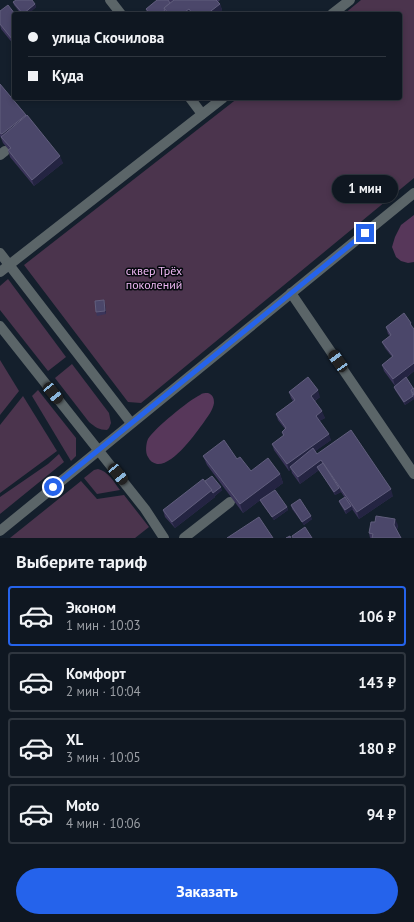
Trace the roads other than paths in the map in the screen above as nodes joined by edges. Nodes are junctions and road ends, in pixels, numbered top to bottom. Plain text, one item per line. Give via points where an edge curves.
1 (110, 0) edge
2 (350, 0) edge
3 (119, 12) edge
4 (335, 12) edge
5 (192, 100) edge
6 (220, 100) edge
7 (202, 114) junction
8 (414, 193) edge
9 (0, 253) edge
10 (9, 265) junction
11 (0, 272) edge
12 (291, 293) junction
13 (1, 332) edge
14 (131, 424) junction
15 (98, 450) junction
16 (414, 474) edge
17 (230, 502) edge
18 (0, 531) edge
19 (164, 538) edge
20 (184, 538) edge

1 - 3 street
2 - 4 street
5 - 7 street
6 - 7 street
7 - 10 street
8 - 12 street
9 - 10 street
10 - 11 street
10 - 14 street
12 - 14 street
12 - 16 street
13 - 15 street
14 - 15 street
15 - 18 street
15 - 19 street via 145,509
17 - 20 street

